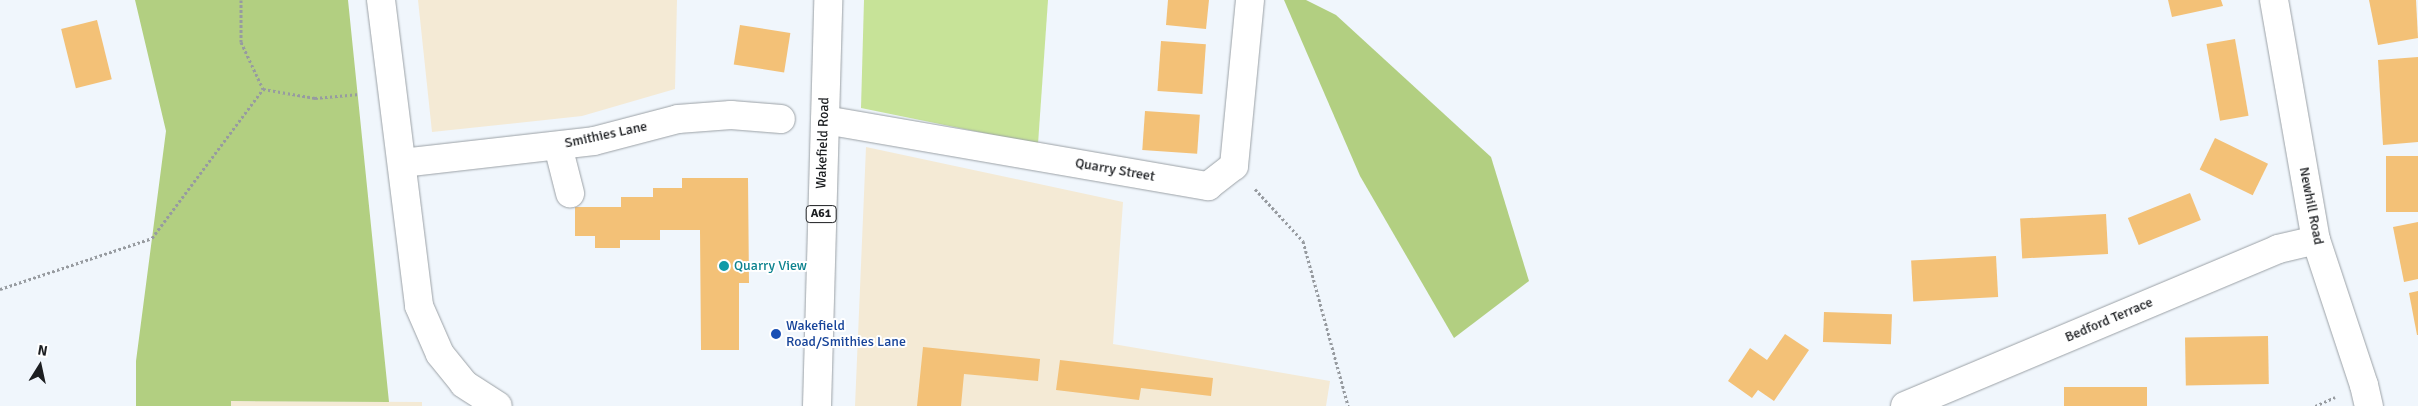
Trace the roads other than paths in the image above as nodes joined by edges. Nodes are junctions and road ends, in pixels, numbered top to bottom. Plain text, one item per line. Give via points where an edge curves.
1 (381, 0) edge
2 (828, 0) edge
3 (1250, 0) edge
4 (2274, 0) edge
5 (781, 119) dead end
6 (825, 120) junction
7 (558, 146) junction
8 (402, 163) junction
9 (570, 192) dead end
10 (2316, 240) junction
11 (498, 406) edge
12 (816, 406) edge
13 (1905, 406) edge
14 (2369, 406) edge

1 - 8 street
2 - 6 street, Wakefield Road / A61
3 - 6 street, Quarry Street via 1234,166 1208,186
4 - 10 street, Newhill Road
5 - 7 street, Smithies Lane via 732,115 678,119 594,141
6 - 12 street, Wakefield Road / A61
7 - 8 street, Smithies Lane
7 - 9 street
8 - 11 street via 419,306 440,354 464,384
10 - 13 street, Bedford Terrace via 2278,249
10 - 14 street, Newhill Road

